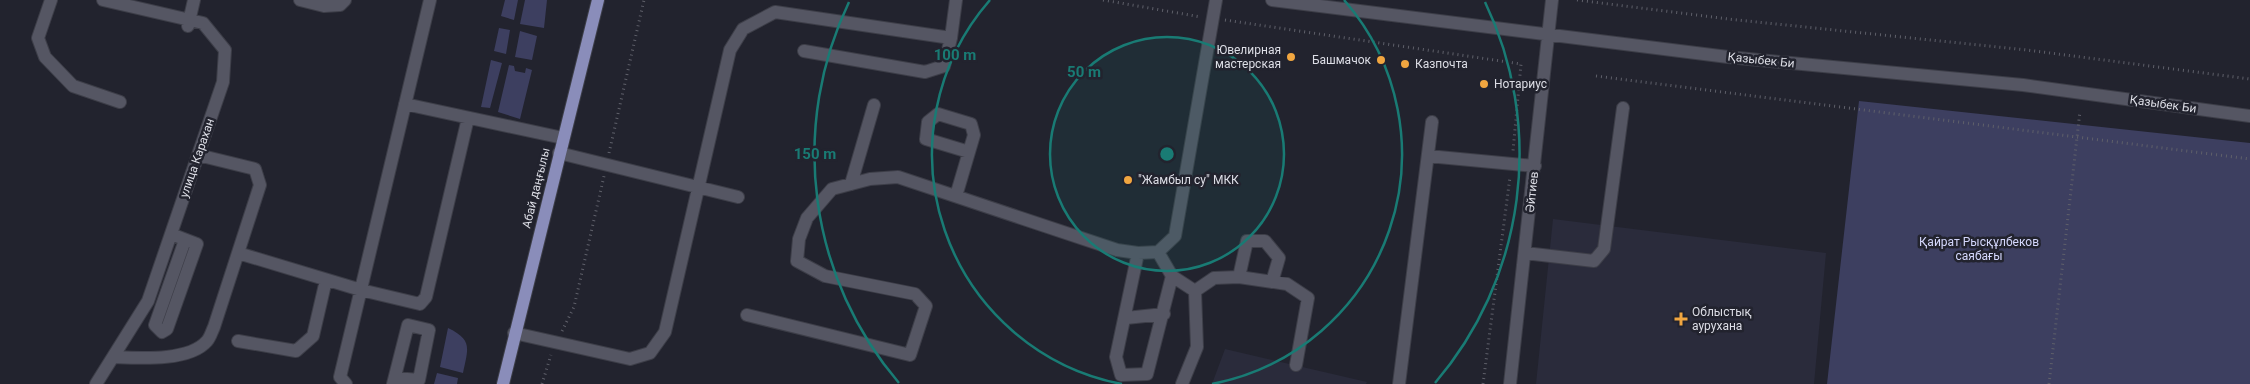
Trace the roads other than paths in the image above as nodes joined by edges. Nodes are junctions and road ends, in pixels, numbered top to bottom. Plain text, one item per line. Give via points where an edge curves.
1 (51, 0) edge
2 (103, 0) edge
3 (194, 0) edge
4 (300, 0) edge
5 (345, 0) edge
6 (430, 0) edge
7 (598, 0) edge
8 (956, 0) edge
9 (1216, 0) edge
10 (1272, 0) edge
11 (1552, 0) edge
12 (189, 23) junction
13 (1549, 36) junction
14 (951, 38) junction
15 (804, 51) dead end
16 (120, 102) dead end
17 (405, 104) junction
18 (874, 105) dead end
19 (1623, 108) dead end
20 (2250, 116) edge
21 (468, 118) junction
22 (1432, 122) dead end
23 (562, 138) junction
24 (969, 152) dead end
25 (559, 153) junction
26 (198, 155) junction
27 (1428, 156) junction
28 (1535, 166) junction
29 (851, 184) junction
30 (699, 186) junction
31 (956, 196) junction
32 (738, 197) dead end
33 (171, 234) junction
34 (185, 240) junction
35 (1158, 252) junction
36 (1138, 253) junction
37 (1525, 253) junction
38 (238, 254) junction
39 (1172, 276) junction
40 (1239, 277) junction
41 (326, 280) junction
42 (1272, 282) junction
43 (361, 290) junction
44 (1196, 291) junction
45 (1164, 314) junction
46 (747, 315) dead end
47 (1126, 318) junction
48 (514, 333) junction
49 (238, 341) dead end
50 (113, 357) junction
51 (1296, 365) dead end
52 (96, 384) edge
53 (346, 384) edge
54 (503, 384) edge
55 (1182, 384) edge
56 (1400, 384) edge
57 (1510, 384) edge

1 - 16 street via 38,38 45,57 73,86
2 - 12 street, улица Карахан
3 - 12 street
4 - 5 street via 324,6 340,5
6 - 17 street
7 - 23 main road, Абай даңғылы
8 - 14 street
9 - 35 street via 1176,236
10 - 13 street, Қазыбек Би
11 - 13 street, Әйтиев
12 - 26 street, улица Карахан via 203,23 225,50 223,82
13 - 20 street, Қазыбек Би via 2023,85
13 - 28 street, Әйтиев
14 - 15 street via 944,66 925,72
14 - 30 street via 775,12 743,29 730,50
17 - 21 street
17 - 43 street
18 - 29 street
19 - 37 street via 1604,249 1594,261
21 - 23 street
21 - 43 street via 426,297 420,304
22 - 27 street
23 - 25 main road, Абай даңғылы
24 - 31 street
25 - 30 street
25 - 48 main road, Абай даңғылы
26 - 33 street, улица Карахан
26 - 38 street via 255,169 260,185
27 - 28 street
27 - 56 street
28 - 37 street, Әйтиев
29 - 31 street via 870,179 898,178
29 - 46 street via 832,189 807,218 799,239 797,262 825,276 915,294 926,306 910,354
30 - 32 street
30 - 48 street via 665,332 650,353 630,359
31 - 36 street via 1117,250
33 - 34 street
33 - 50 street, улица Карахан via 148,301
34 - 34 street via 197,244 167,329 162,332 156,324
35 - 36 street
35 - 39 street
36 - 47 street
37 - 57 street, Әйтиев
38 - 41 street
38 - 50 street via 207,341 196,349 174,356
39 - 44 street
39 - 45 street
40 - 42 street
40 - 42 street via 1247,241 1265,241 1279,258
40 - 44 street via 1214,278
41 - 43 street
41 - 49 street via 313,336 296,352
42 - 51 street via 1287,284 1308,298
43 - 53 street via 340,378
44 - 55 street via 1197,347
45 - 47 street
45 - 47 street via 1147,374 1122,374 1116,357
48 - 54 main road, Абай даңғылы
50 - 52 street, улица Карахан

